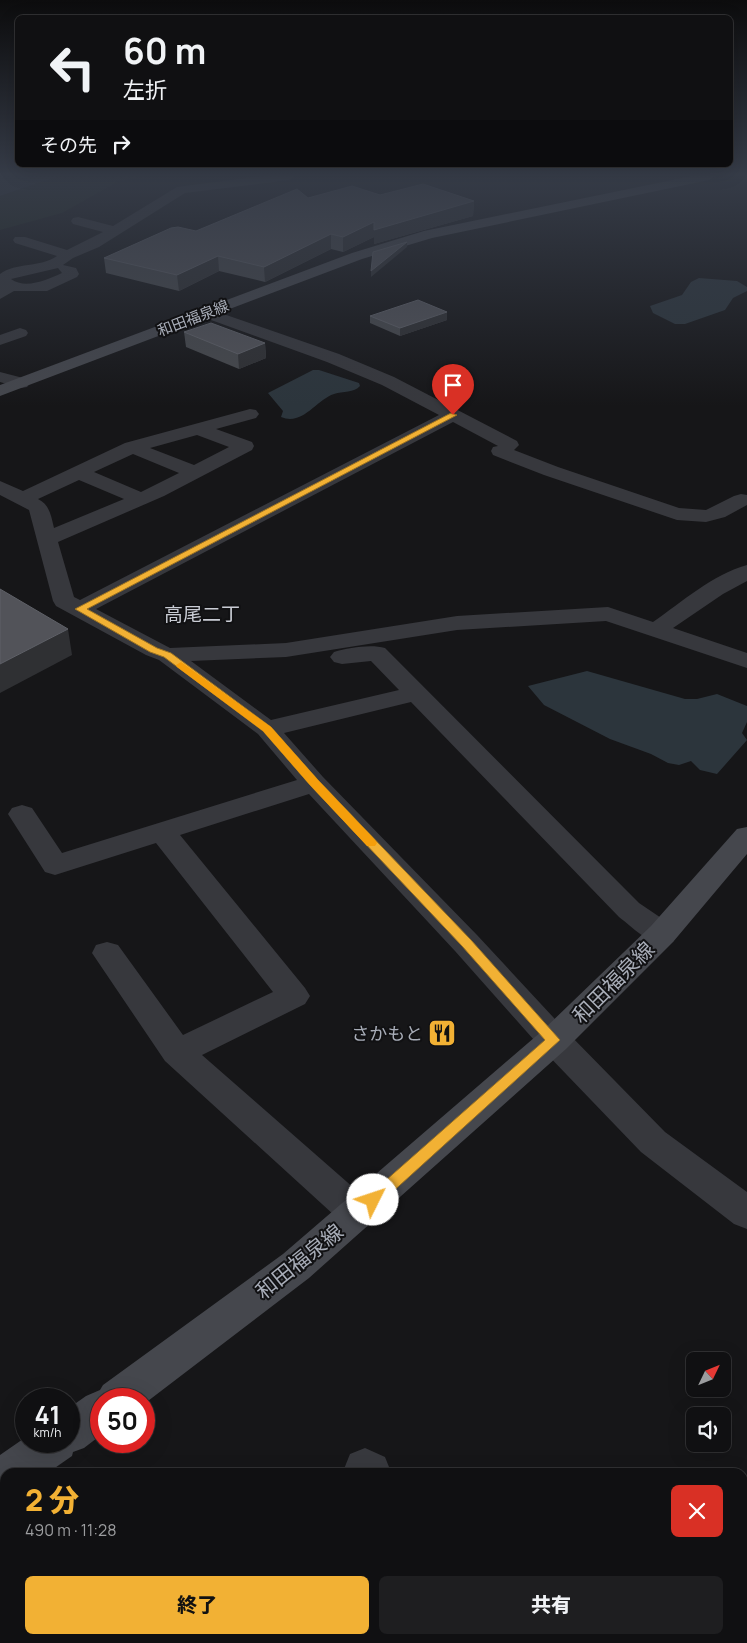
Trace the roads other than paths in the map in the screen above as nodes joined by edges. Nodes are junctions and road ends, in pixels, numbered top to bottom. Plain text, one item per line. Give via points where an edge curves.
1 (61, 253) edge
2 (73, 253) edge
3 (367, 253) edge
4 (68, 255) junction
5 (54, 265) junction
6 (6, 290) edge
7 (206, 313) junction
8 (20, 333) dead end
9 (0, 340) edge
10 (0, 377) edge
11 (20, 383) junction
12 (0, 390) edge
13 (250, 414) dead end
14 (453, 415) junction
15 (199, 428) junction
16 (132, 447) junction
17 (77, 472) junction
18 (195, 472) junction
19 (0, 488) edge
20 (22, 499) junction
21 (141, 499) junction
22 (741, 500) dead end
23 (47, 539) junction
24 (747, 572) edge
25 (80, 609) junction
26 (656, 630) junction
27 (286, 650) junction
28 (167, 655) junction
29 (747, 661) edge
30 (416, 693) junction
31 (267, 729) junction
32 (314, 783) junction
33 (22, 814) dead end
34 (162, 831) junction
35 (747, 836) edge
36 (662, 934) junction
37 (107, 953) dead end
38 (554, 1040) junction
39 (177, 1052) junction
40 (747, 1213) edge
41 (358, 1214) junction
42 (132, 1388) edge
43 (40, 1453) edge
44 (19, 1468) edge

1 - 4 street
2 - 4 street
3 - 7 main road, 和田福泉線
4 - 5 street
5 - 6 street via 9,274 2,279
5 - 6 street via 72,274 42,288
7 - 11 main road, 和田福泉線
7 - 14 street via 388,380
8 - 9 street
10 - 11 street
11 - 12 main road, 和田福泉線
13 - 15 street
14 - 22 street via 510,445 500,451 677,514 706,516
14 - 25 street
15 - 16 street
15 - 18 street via 245,446
16 - 17 street
16 - 18 street
17 - 20 street
17 - 21 street
18 - 21 street
19 - 20 street
20 - 23 street via 38,507
21 - 23 street
23 - 25 street via 64,601
24 - 26 street via 715,589
25 - 28 street
26 - 27 street via 608,614 457,624
26 - 29 street
27 - 28 street
27 - 30 street via 297,658 309,659 377,654
28 - 31 street
30 - 31 street
30 - 36 street via 629,910
31 - 32 street
32 - 34 street
32 - 38 street
33 - 34 street via 55,865
34 - 39 street via 294,996
35 - 36 main road, 和田福泉線
36 - 38 main road, 和田福泉線
37 - 39 street
38 - 40 street via 653,1142
38 - 41 main road, 和田福泉線
39 - 41 street
41 - 42 main road, 和田福泉線 via 296,1266
43 - 44 main road

